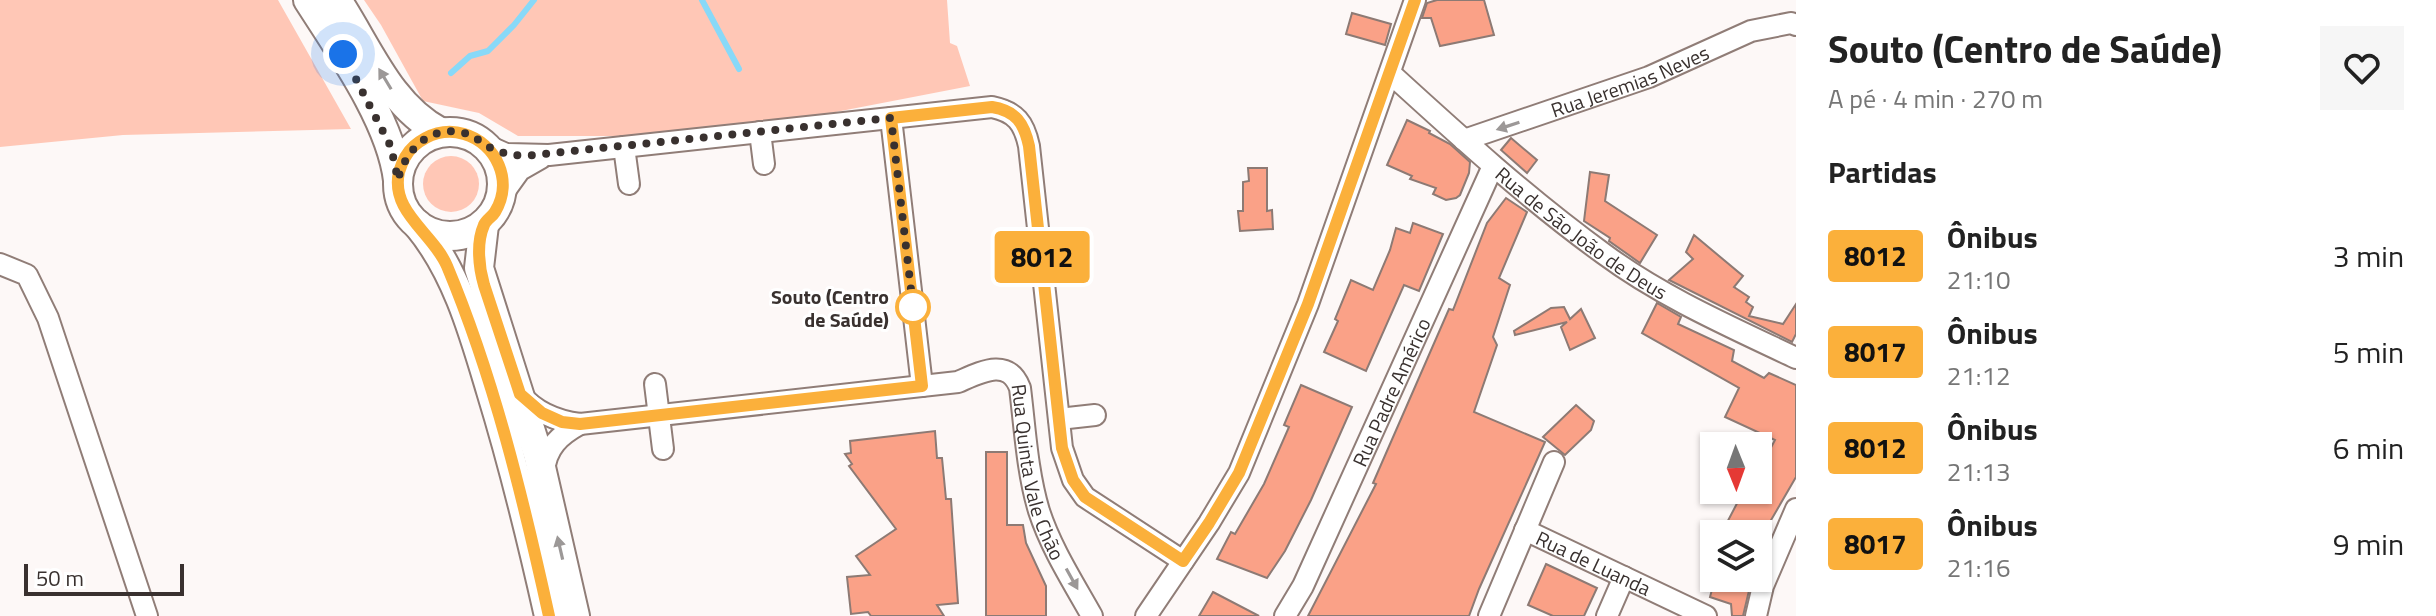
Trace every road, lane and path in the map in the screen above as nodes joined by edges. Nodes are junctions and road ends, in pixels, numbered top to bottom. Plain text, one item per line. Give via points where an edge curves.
1 (308, 0) edge
2 (337, 0) edge
3 (1415, 0) edge
4 (1794, 23) edge
5 (1390, 73) junction
6 (891, 118) junction
7 (440, 132) junction
8 (760, 132) junction
9 (1464, 140) junction
10 (488, 146) junction
11 (624, 147) junction
12 (549, 155) junction
13 (764, 164) dead end
14 (1493, 166) junction
15 (398, 180) junction
16 (629, 184) dead end
17 (502, 195) junction
18 (418, 225) junction
19 (484, 225) junction
20 (0, 264) edge
21 (1796, 358) edge
22 (655, 384) dead end
23 (922, 386) junction
24 (520, 394) junction
25 (659, 415) junction
26 (1095, 415) dead end
27 (1059, 419) junction
28 (580, 424) junction
29 (663, 449) dead end
30 (1554, 462) dead end
31 (544, 480) junction
32 (1796, 509) edge
33 (1525, 530) junction
34 (1183, 561) junction
35 (1624, 577) junction
36 (147, 616) edge
37 (549, 616) edge
38 (575, 616) edge
39 (1092, 616) edge
40 (1146, 616) edge
41 (1285, 616) edge
42 (1489, 616) edge
43 (1607, 616) edge
44 (1706, 616) edge
45 (1756, 616) edge

1 - 15 main road via 391,147
7 -> 2 main road via 422,123 388,86
3 - 5 street
4 -> 9 street, Rua Jeremias Neves via 1751,31 1649,77
5 - 9 street, Rua de São João de Deus
5 - 34 street via 1308,304 1239,473
6 - 8 street
6 - 23 street
6 - 27 street via 992,107 1016,115 1025,126
7 - 10 main road via 466,134
7 - 15 main road via 411,149
8 - 11 street
8 - 13 street
9 - 14 street, Rua de São João de Deus
10 - 12 street via 506,154
10 - 17 main road via 503,178
11 - 12 street
11 - 16 street
12 - 17 street via 520,170
14 - 21 street, Rua de São João de Deus via 1605,255 1655,287
14 - 41 street, Rua Padre Américo
15 - 18 main road via 399,197
17 - 19 main road
18 - 19 main road via 451,236
18 - 37 main road via 446,263 481,355
19 - 24 main road via 479,268
20 - 36 street via 27,275 48,318
22 - 25 street
23 - 25 street, Rua Quinta Vale Chão
23 -> 39 street, Rua Quinta Vale Chão via 958,382 984,370 1004,369 1016,377 1039,511
24 - 28 street, Rua Quinta Vale Chão via 542,413
24 - 31 main road
25 - 28 street, Rua Quinta Vale Chão
25 - 29 street
26 - 27 street
27 - 34 street via 1062,448 1085,497
28 - 31 street via 559,435 550,449
30 - 33 street, Rua de Luanda
38 -> 31 main road
32 - 45 street
33 - 35 street, Rua de Luanda
33 - 42 street, Rua de Luanda
34 - 40 street
35 - 43 street
35 - 44 street, Rua de Luanda

